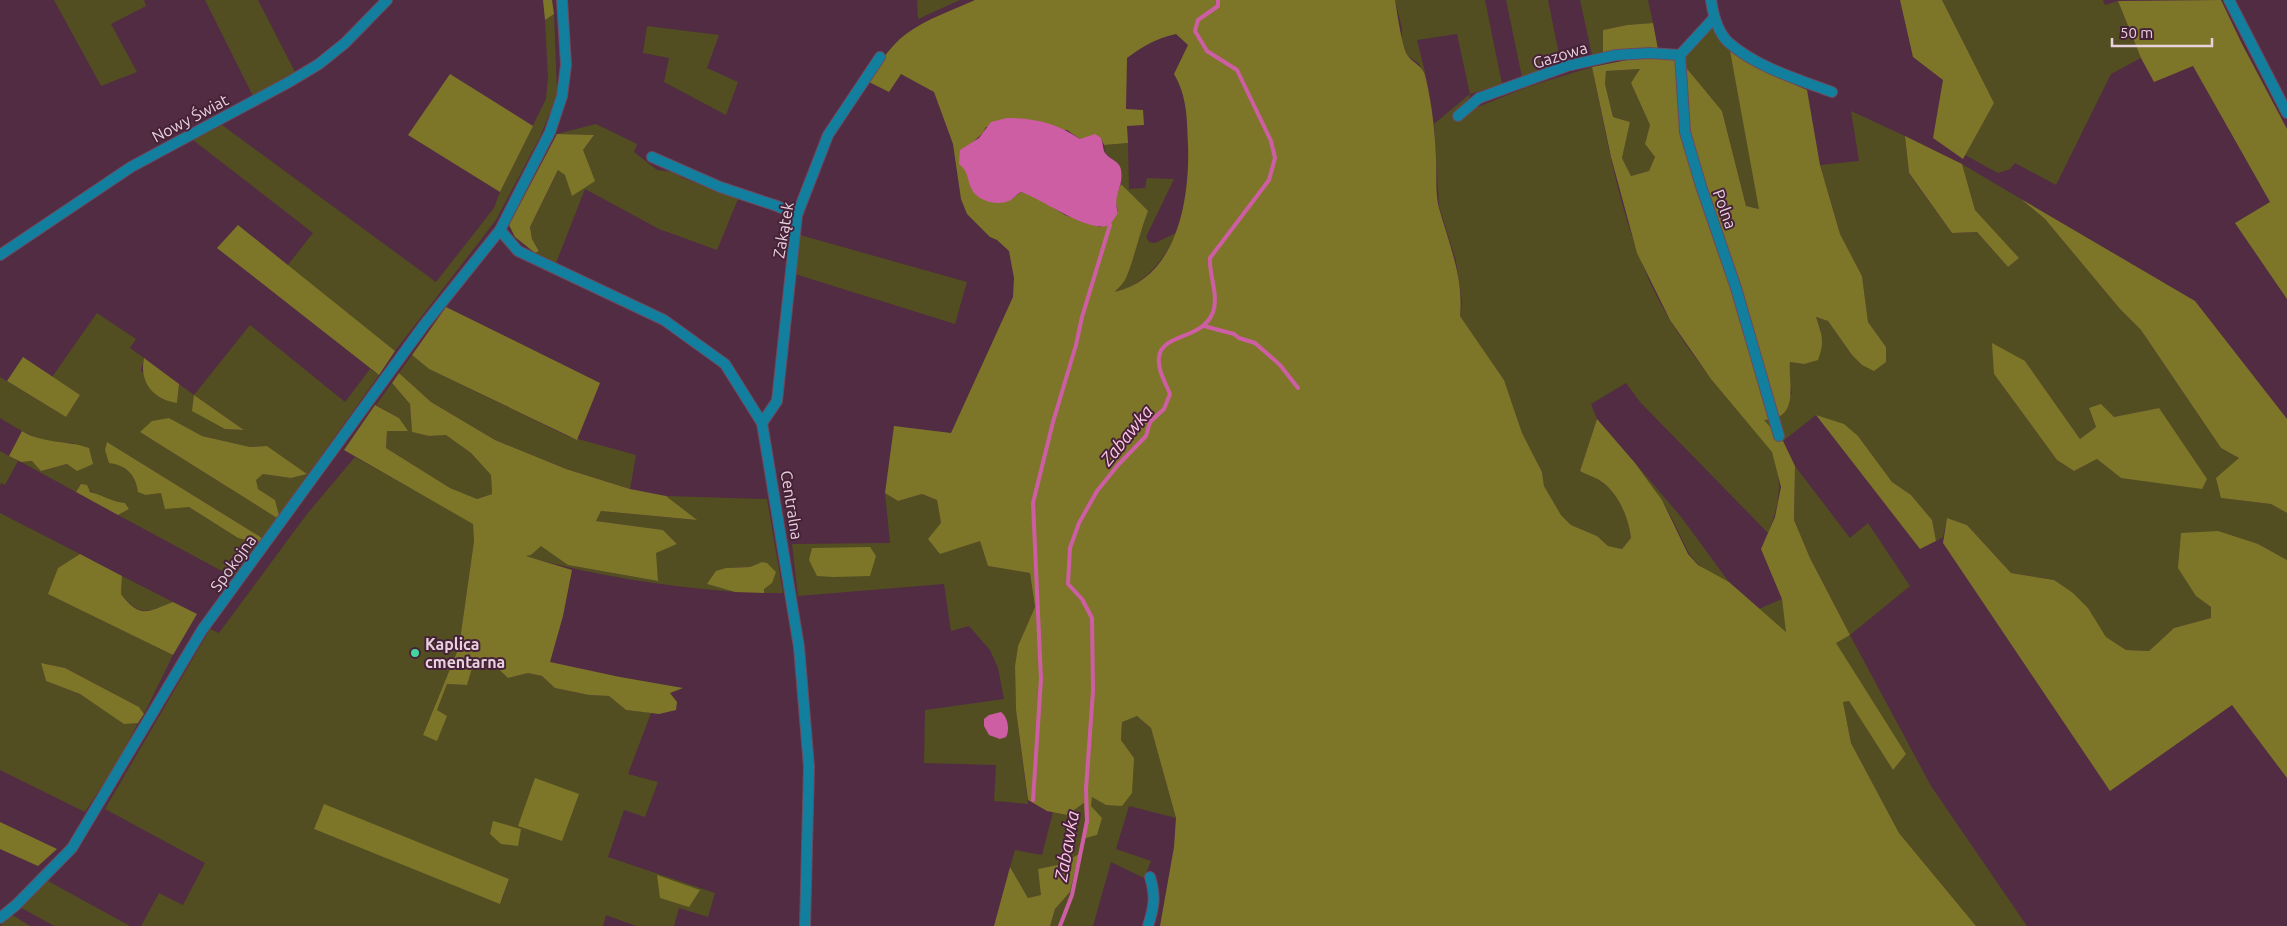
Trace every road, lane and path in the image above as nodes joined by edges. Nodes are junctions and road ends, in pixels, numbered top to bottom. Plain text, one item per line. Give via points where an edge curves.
1 (387, 0) edge
2 (562, 0) edge
3 (1711, 0) edge
4 (2229, 0) edge
5 (1714, 18) junction
6 (1680, 55) junction
7 (880, 57) dead end
8 (1832, 92) dead end
9 (2287, 113) edge
10 (1458, 116) dead end
11 (652, 156) dead end
12 (797, 215) junction
13 (500, 230) junction
14 (0, 255) edge
15 (762, 423) junction
16 (1779, 436) dead end
17 (1150, 877) dead end
18 (0, 918) edge
19 (805, 926) edge
20 (1148, 926) edge

1 - 14 street, Nowy Świat via 345,43 319,64 131,168
2 - 13 street, Spokojna via 566,65 562,96 550,132
3 - 5 street
4 - 9 street
5 - 6 street
5 - 8 street via 1727,41 1760,63
6 - 10 street, Gazowa via 1616,55 1567,66 1479,98
6 - 16 street, Polna via 1685,132 1736,288
7 - 12 street, Zakątek via 828,135
11 - 12 street via 720,187
12 - 15 street, Zakątek via 777,401
13 - 15 street, Centralna via 518,251 664,320 724,364
13 - 18 street, Spokojna via 424,325 202,630 72,848 16,906
15 - 19 street, Centralna via 799,647 809,767
17 - 20 street via 1154,893

